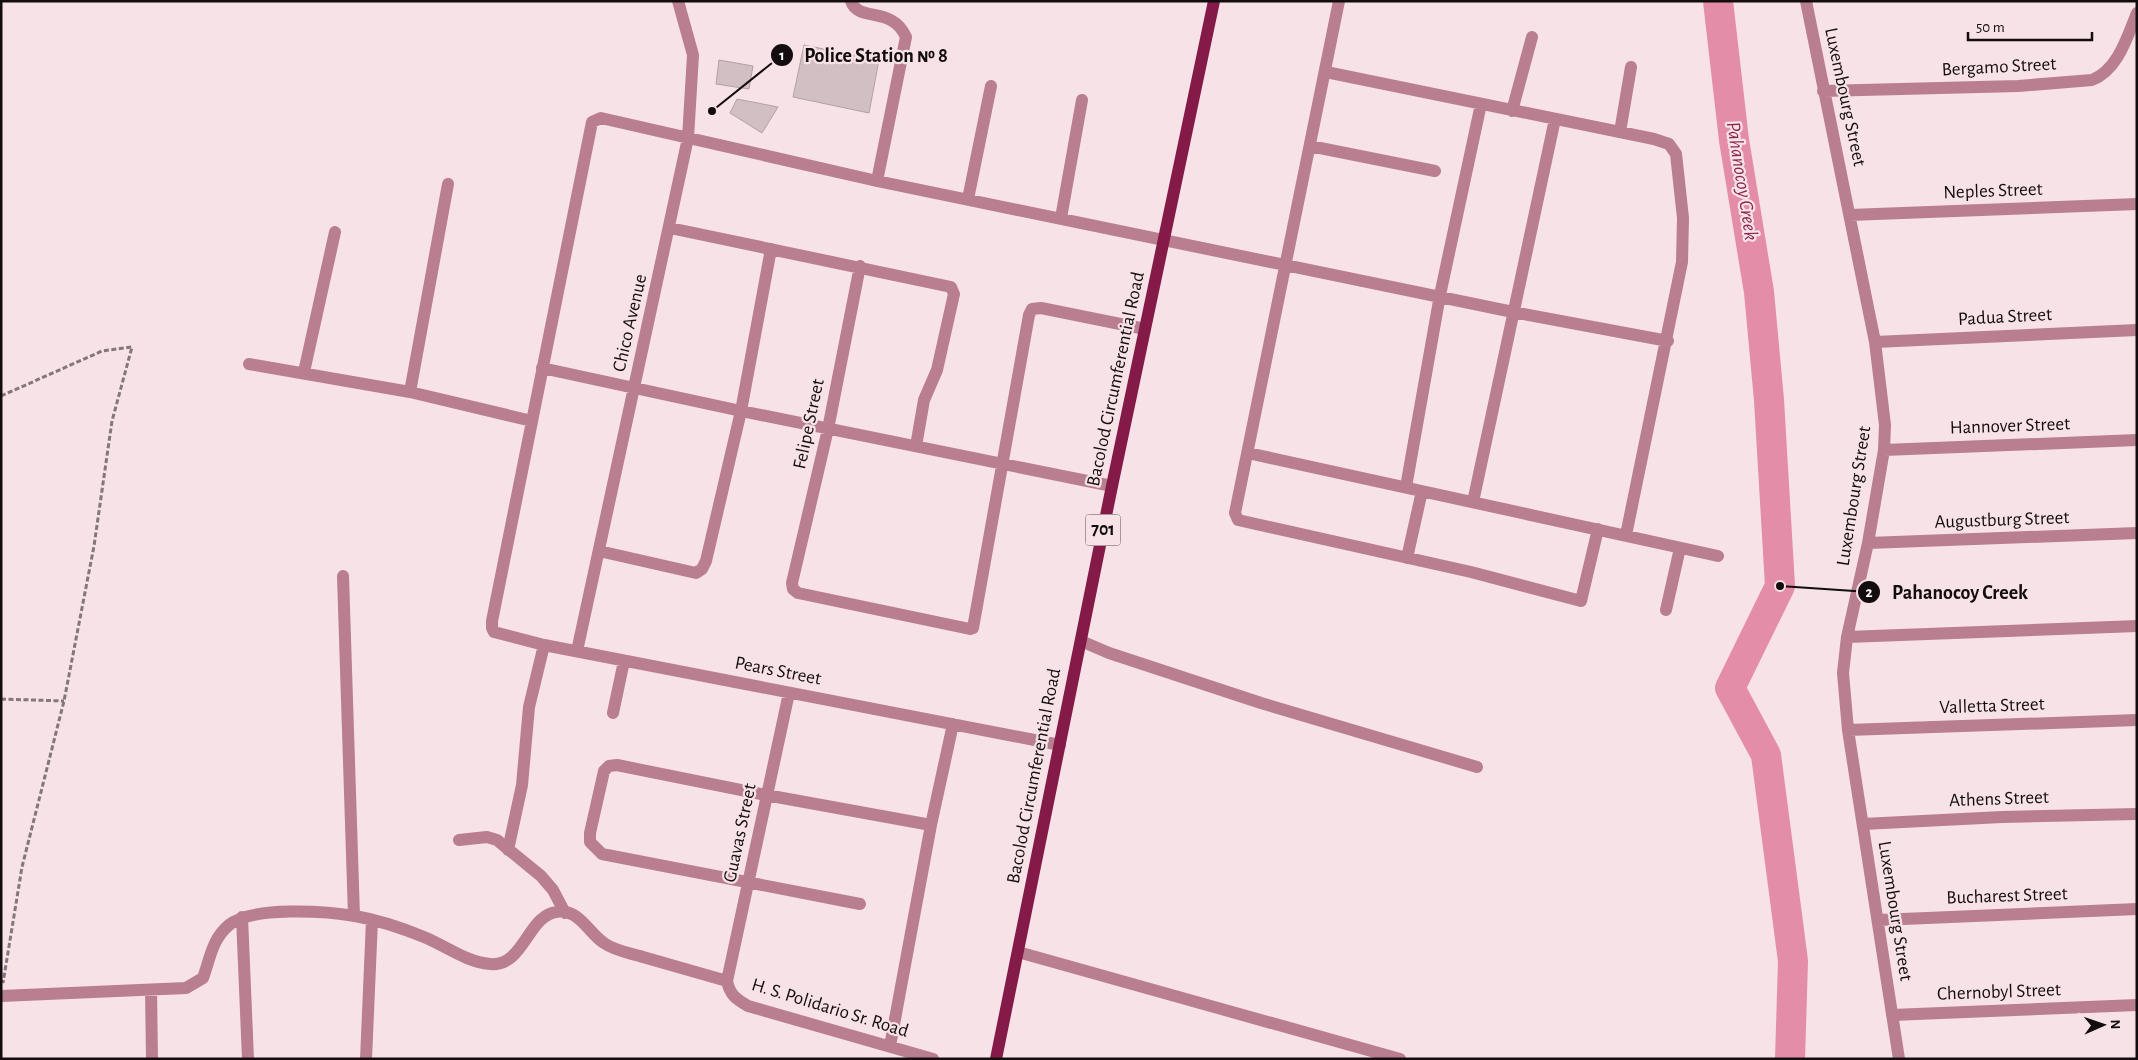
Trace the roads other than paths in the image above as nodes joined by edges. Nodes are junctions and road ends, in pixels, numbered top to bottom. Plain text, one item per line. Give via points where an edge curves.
1 (678, 1) edge
2 (851, 1) edge
3 (1214, 1) edge
4 (1339, 1) edge
5 (1806, 1) edge
6 (2137, 13) edge
7 (1532, 37) dead end
8 (1631, 67) dead end
9 (1326, 72) junction
10 (991, 86) dead end
11 (1823, 91) junction
12 (1082, 100) dead end
13 (1481, 104) junction
14 (1512, 111) junction
15 (1555, 119) junction
16 (1620, 132) junction
17 (688, 138) junction
18 (1310, 146) junction
19 (1435, 171) dead end
20 (877, 181) junction
21 (448, 184) dead end
22 (968, 199) junction
23 (2137, 204) edge
24 (1850, 215) junction
25 (1061, 218) junction
26 (670, 228) junction
27 (335, 232) dead end
28 (1165, 239) junction
29 (771, 249) junction
30 (1284, 264) junction
31 (860, 266) junction
32 (1440, 296) junction
33 (1513, 312) junction
34 (1146, 329) junction
35 (2137, 330) edge
36 (1668, 341) junction
37 (1875, 342) junction
38 (249, 364) dead end
39 (542, 368) junction
40 (304, 372) junction
41 (634, 389) junction
42 (410, 392) junction
43 (741, 411) junction
44 (532, 421) junction
45 (828, 429) junction
46 (2137, 440) edge
47 (916, 446) junction
48 (1884, 450) junction
49 (1248, 453) junction
50 (1001, 464) junction
51 (1112, 486) junction
52 (1406, 488) junction
53 (1422, 491) junction
54 (1473, 502) junction
55 (1598, 529) junction
56 (2137, 533) edge
57 (1626, 535) junction
58 (1868, 544) junction
59 (1680, 548) junction
60 (599, 551) junction
61 (1718, 556) dead end
62 (1407, 558) junction
63 (343, 576) dead end
64 (1666, 610) dead end
65 (2137, 626) edge
66 (1847, 637) junction
67 (1081, 641) junction
68 (544, 645) junction
69 (577, 651) junction
70 (624, 661) junction
71 (789, 693) junction
72 (613, 713) dead end
73 (2137, 720) edge
74 (954, 724) junction
75 (1848, 730) junction
76 (1060, 744) junction
77 (1477, 767) dead end
78 (766, 796) junction
79 (2137, 814) edge
80 (1863, 824) junction
81 (931, 825) junction
82 (459, 840) dead end
83 (508, 850) junction
84 (749, 882) junction
85 (860, 904) dead end
86 (2137, 909) edge
87 (565, 912) junction
88 (354, 916) junction
89 (242, 917) junction
90 (372, 920) junction
91 (1879, 920) junction
92 (1018, 952) junction
93 (727, 981) junction
94 (2, 990) edge
95 (151, 990) junction
96 (2137, 1005) edge
97 (1892, 1015) junction
98 (890, 1046) junction
99 (152, 1059) edge
100 (248, 1059) edge
101 (366, 1059) edge
102 (933, 1059) edge
103 (996, 1059) edge
104 (1400, 1059) edge
105 (1899, 1059) edge

1 - 17 street, Chico Avenue via 693,55
2 - 20 street via 859,11 892,19 906,37
3 - 28 main road, Bacolod Circumferential Road / 701
4 - 9 street
5 - 11 street, Luxembourg Street
6 - 11 street, Bergamo Street via 2111,68 2092,80 2018,86
7 - 14 street
8 - 16 street
9 - 13 street
9 - 18 street
10 - 22 street
11 - 24 street, Luxembourg Street
12 - 25 street
13 - 14 street
13 - 32 street
14 - 15 street
15 - 16 street
15 - 33 street
16 - 36 street via 1669,144 1676,154 1683,218 1682,262
17 - 20 street
17 - 26 street, Chico Avenue
17 - 39 street via 600,118 592,122
18 - 19 street
18 - 30 street
20 - 22 street
21 - 42 street
22 - 25 street
23 - 24 street, Neples Street
24 - 37 street, Luxembourg Street
25 - 28 street
26 - 29 street
26 - 41 street, Chico Avenue
27 - 40 street
28 - 30 street
28 - 34 main road, Bacolod Circumferential Road / 701
29 - 31 street
29 - 43 street
30 - 32 street
30 - 49 street
31 - 45 street, Felipe Street
31 - 47 street via 945,285 951,287 954,294 937,370 924,400
32 - 33 street
32 - 52 street
33 - 36 street
33 - 54 street
34 - 50 street via 1041,308 1032,310 1028,315
34 - 51 main road, Bacolod Circumferential Road / 701
35 - 37 street, Padua Street
36 - 57 street
37 - 48 street, Luxembourg Street via 1885,425
38 - 40 street
39 - 41 street
39 - 44 street
40 - 42 street
41 - 43 street
41 - 60 street, Chico Avenue
42 - 44 street
43 - 45 street
43 - 60 street via 702,569 696,573
44 - 68 street, Pears Street via 492,628 499,635
45 - 47 street
45 - 50 street, Felipe Street via 793,589 798,593 970,629 973,628 988,555
46 - 48 street, Hannover Street
47 - 50 street
48 - 58 street, Luxembourg Street
49 - 52 street
49 - 62 street via 1235,513 1238,520
50 - 51 street
51 - 67 main road, Bacolod Circumferential Road / 701
52 - 53 street
53 - 54 street
53 - 62 street
54 - 55 street
55 - 57 street
55 - 62 street via 1581,601
56 - 58 street, Augustburg Street
57 - 59 street
58 - 66 street, Luxembourg Street
59 - 61 street
59 - 64 street
60 - 69 street, Chico Avenue
63 - 88 street
65 - 66 street
66 - 75 street, Luxembourg Street via 1844,673
67 - 76 main road, Bacolod Circumferential Road / 701
67 - 77 street via 1261,703
68 - 69 street, Pears Street
68 - 83 street via 528,707 522,785
69 - 70 street, Pears Street
70 - 71 street, Pears Street
70 - 72 street
71 - 74 street, Pears Street
71 - 78 street, Guavas Street
73 - 75 street, Valletta Street
74 - 76 street, Pears Street
74 - 81 street
75 - 80 street, Luxembourg Street
76 - 92 main road, Bacolod Circumferential Road / 701
78 - 81 street
78 - 84 street, Guavas Street
78 - 84 street via 609,766 604,771 590,833 590,842 602,854
79 - 80 street, Athens Street
80 - 91 street, Luxembourg Street
81 - 98 street
82 - 83 street via 487,837 497,840
83 - 87 street via 541,876
84 - 85 street
84 - 93 street, Guavas Street
86 - 91 street, Bucharest Street
87 - 90 street via 552,913 540,922 517,950 504,961 492,964 477,962 425,938
87 - 93 street via 577,916 596,937 615,949
88 - 89 street via 302,913
88 - 90 street
89 - 95 street via 218,937 203,978 196,984 186,988
89 - 100 street
90 - 101 street
91 - 97 street, Luxembourg Street
92 - 103 main road, Bacolod Circumferential Road / 701
92 - 104 street
93 - 98 street, H. S. Polidario Sr. Road via 735,999 748,1006
94 - 95 street
95 - 99 street
96 - 97 street, Chernobyl Street
97 - 105 street, Luxembourg Street
98 - 102 street, H. S. Polidario Sr. Road

